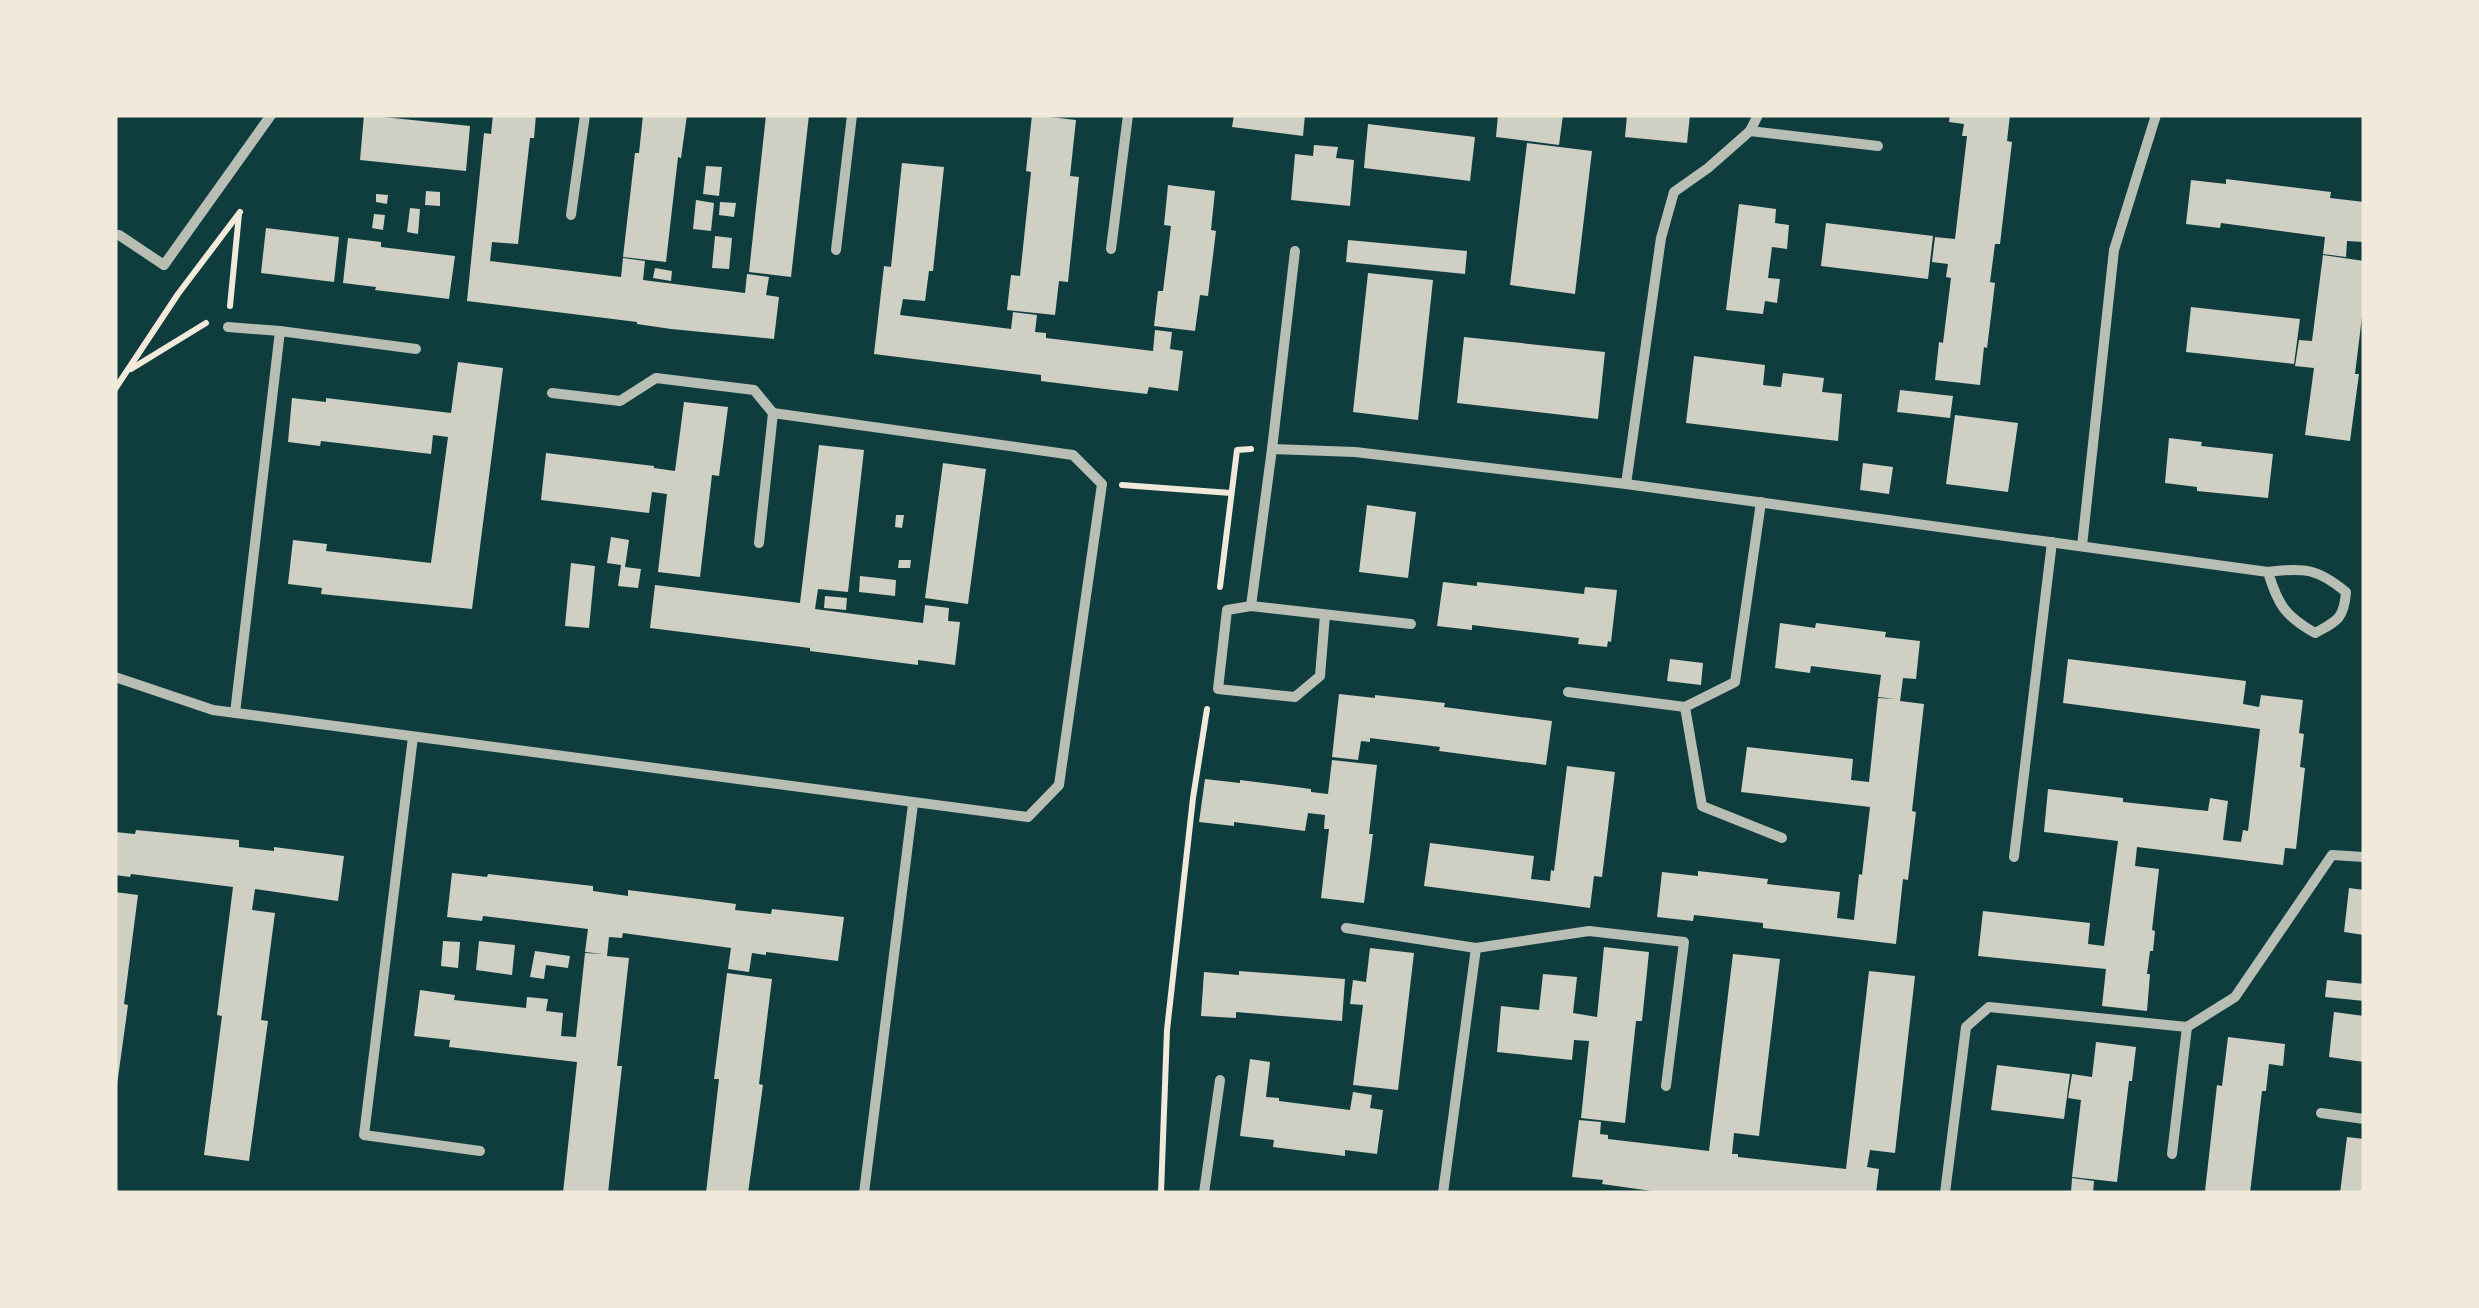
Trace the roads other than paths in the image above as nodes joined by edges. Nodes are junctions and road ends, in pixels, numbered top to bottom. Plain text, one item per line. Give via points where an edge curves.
1 (271, 115) edge
2 (585, 115) edge
3 (852, 115) edge
4 (1128, 115) edge
5 (1758, 115) edge
6 (2156, 115) edge
7 (1750, 131) junction
8 (1878, 146) dead end
9 (571, 216) dead end
10 (119, 235) dead end
11 (1110, 248) dead end
12 (836, 250) dead end
13 (1295, 252) dead end
14 (228, 327) dead end
15 (280, 331) junction
16 (416, 349) dead end
17 (552, 393) dead end
18 (773, 413) junction
19 (1272, 449) junction
20 (1626, 484) junction
21 (1761, 502) junction
22 (2052, 542) junction
23 (759, 544) dead end
24 (2082, 546) junction
25 (2268, 572) junction
26 (1250, 606) junction
27 (1325, 615) junction
28 (1411, 624) dead end
29 (115, 676) edge
30 (1568, 692) dead end
31 (1684, 707) junction
32 (235, 713) junction
33 (413, 738) junction
34 (914, 804) junction
35 (1782, 838) dead end
36 (2014, 857) dead end
37 (2364, 857) edge
38 (1346, 928) dead end
39 (1476, 948) junction
40 (2187, 1027) junction
41 (1220, 1080) dead end
42 (1666, 1086) dead end
43 (2321, 1113) dead end
44 (2364, 1119) edge
45 (480, 1151) dead end
46 (2172, 1154) dead end
47 (864, 1193) edge
48 (1204, 1193) edge
49 (1443, 1193) edge
50 (1945, 1193) edge

1 - 10 street via 164,265
2 - 9 street
3 - 12 street
4 - 11 street
5 - 7 street
6 - 24 street via 2114,250
7 - 8 street
7 - 20 street via 1674,192 1661,238
13 - 19 street
14 - 15 street
15 - 16 street
15 - 32 street
17 - 18 street via 620,402 656,378 754,390
18 - 23 street
18 - 34 street via 1073,455 1102,484 1060,785 1028,817
19 - 20 street via 1355,452
19 - 26 street
20 - 21 street
21 - 22 street
21 - 31 street via 1735,682
22 - 24 street
22 - 36 street
24 - 25 street
25 - 25 street via 2324,574 2346,592 2344,612 2314,634 2276,599
26 - 27 street
26 - 27 street via 1226,610 1218,689 1295,697 1320,676
27 - 28 street
29 - 32 street
30 - 31 street
31 - 35 street via 1702,806
32 - 33 street
33 - 34 street
33 - 45 street via 364,1135
34 - 47 street
37 - 40 street via 2332,854 2236,997
38 - 39 street
39 - 42 street via 1589,931 1684,942
39 - 49 street
40 - 46 street
40 - 50 street via 1988,1007 1966,1027
41 - 48 street
43 - 44 street

